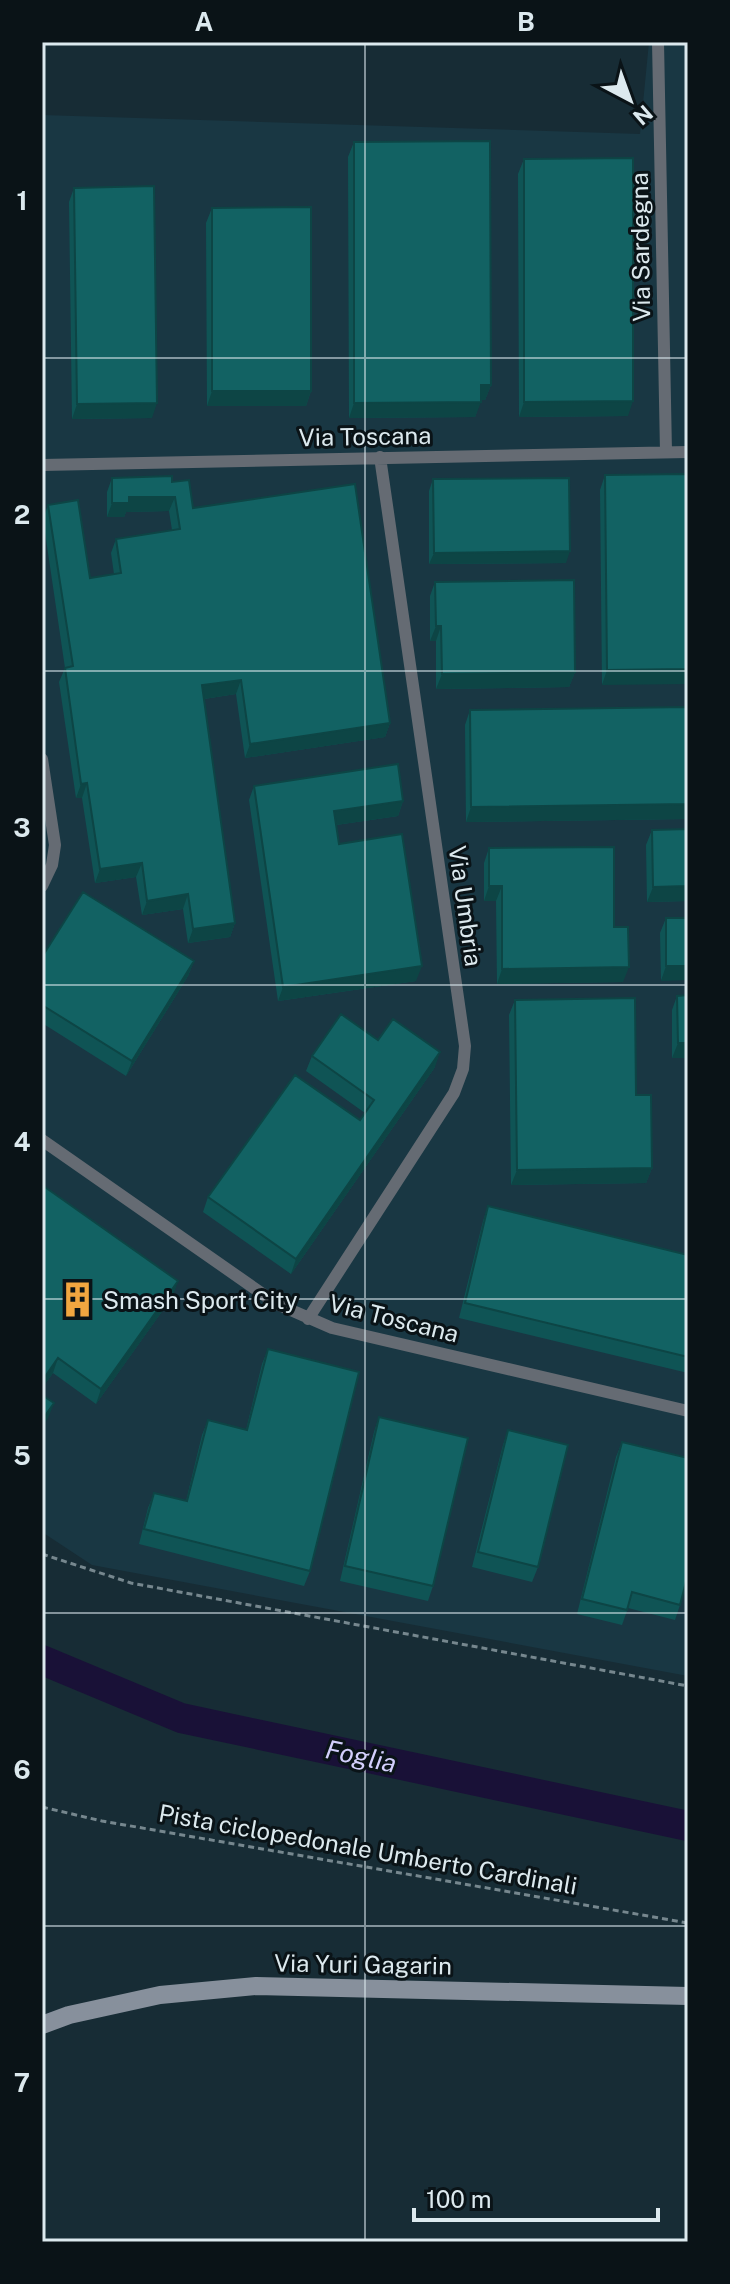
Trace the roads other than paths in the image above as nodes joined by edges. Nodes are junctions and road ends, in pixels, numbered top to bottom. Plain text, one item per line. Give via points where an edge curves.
1 (658, 42) edge
2 (666, 452) junction
3 (688, 452) edge
4 (380, 457) junction
5 (42, 465) edge
6 (42, 759) edge
7 (42, 886) edge
8 (42, 1140) edge
9 (308, 1319) junction
10 (688, 1411) edge
11 (688, 1996) edge
12 (42, 2025) edge

1 - 2 street, Via Sardegna
2 - 3 street, Via Toscana
2 - 4 street, Via Toscana
4 - 5 street, Via Toscana
4 - 9 street, Via Umbria via 465,1046 454,1093
6 - 7 street via 55,845
8 - 9 street, Via Toscana via 277,1304
9 - 10 street, Via Toscana
11 - 12 main road, Via Yuri Gagarin via 256,1986 160,1995

